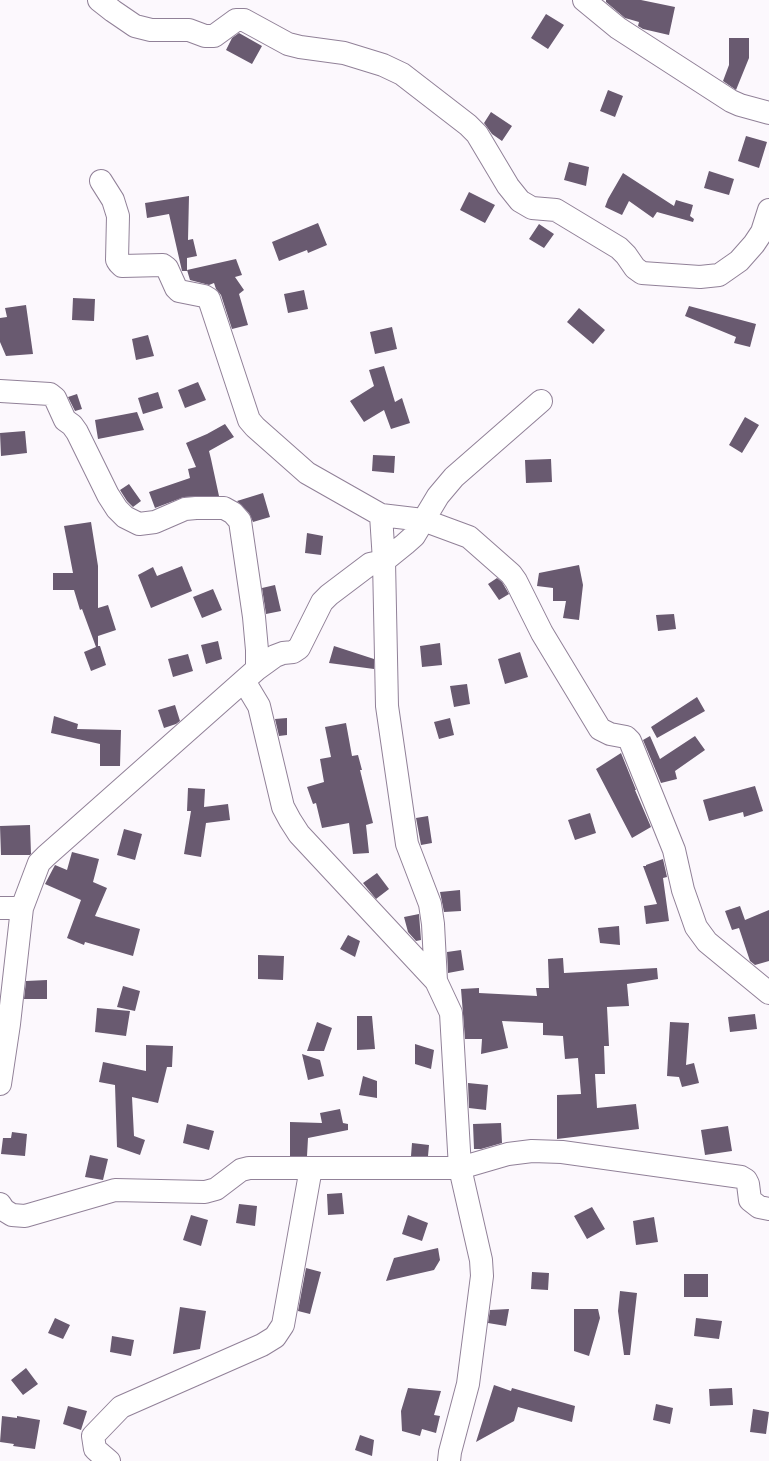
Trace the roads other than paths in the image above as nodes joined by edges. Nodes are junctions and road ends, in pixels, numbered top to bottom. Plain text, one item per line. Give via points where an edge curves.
1 (99, 0) edge
2 (584, 0) edge
3 (769, 113) edge
4 (101, 181) dead end
5 (769, 210) edge
6 (0, 391) edge
7 (541, 401) dead end
8 (380, 514) junction
9 (423, 520) junction
10 (384, 561) junction
11 (250, 675) junction
12 (0, 908) edge
13 (22, 908) junction
14 (436, 981) junction
15 (769, 993) edge
16 (0, 1084) edge
17 (311, 1168) junction
18 (460, 1168) junction
19 (0, 1204) edge
20 (769, 1209) edge
21 (109, 1461) edge
22 (449, 1461) edge

1 - 5 street via 135,26 152,30 189,30 205,36 214,36 236,20 244,20 288,44 344,52 383,64 402,74 477,134 520,201 532,208 556,210 619,248 642,273 700,277 719,274 739,261 754,244 762,232
2 - 3 street via 618,28 731,101
4 - 8 street via 113,200 118,216 119,264 163,265 179,291 209,299 249,420 307,473
6 - 11 street via 50,394 55,398 65,420 77,432 108,495 125,517 140,524 155,522 185,509 224,508 240,521 257,650
7 - 9 street via 454,477
8 - 9 street
8 - 10 street
9 - 10 street via 414,536
9 - 15 street via 469,537 511,574 542,633 600,729 626,737 630,742 674,850 683,890 696,927 707,942
10 - 11 street via 370,564 322,602 299,648 275,656
10 - 14 street via 387,706 407,844 430,904
11 - 13 street via 39,863
11 - 14 street via 283,807 290,820 299,834
12 - 13 street
13 - 16 street
14 - 18 street via 451,1014
17 - 18 street
17 - 19 street via 249,1168 241,1170 216,1189 205,1192 115,1190 25,1216 12,1215
17 - 21 street via 283,1325 275,1337 262,1346 121,1407 93,1436 95,1449
18 - 20 street via 508,1154 532,1151 562,1152 741,1177 748,1184 750,1200 759,1207
18 - 22 street via 481,1260 482,1276 468,1384

